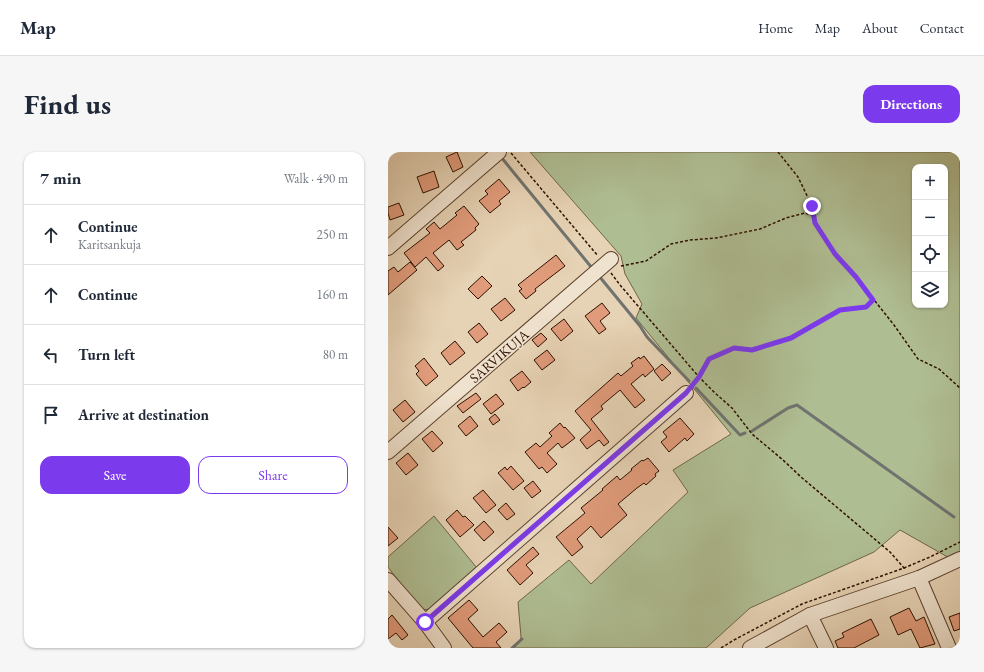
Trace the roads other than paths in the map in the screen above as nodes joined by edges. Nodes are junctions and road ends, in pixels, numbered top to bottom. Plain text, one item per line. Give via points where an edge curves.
1 (500, 152) edge
2 (388, 248) edge
3 (608, 264) road end
4 (686, 393) road end
5 (388, 452) edge
6 (960, 559) edge
7 (919, 578) junction
8 (388, 580) edge
9 (810, 615) junction
10 (425, 622) junction
11 (444, 648) edge
12 (750, 648) edge
13 (826, 648) edge
14 (949, 648) edge

1 - 2 street
3 - 5 street, SARVIKUJA
4 - 10 street
6 - 7 street
7 - 9 street
7 - 14 street
8 - 10 street
9 - 12 street
9 - 13 street
10 - 11 street

